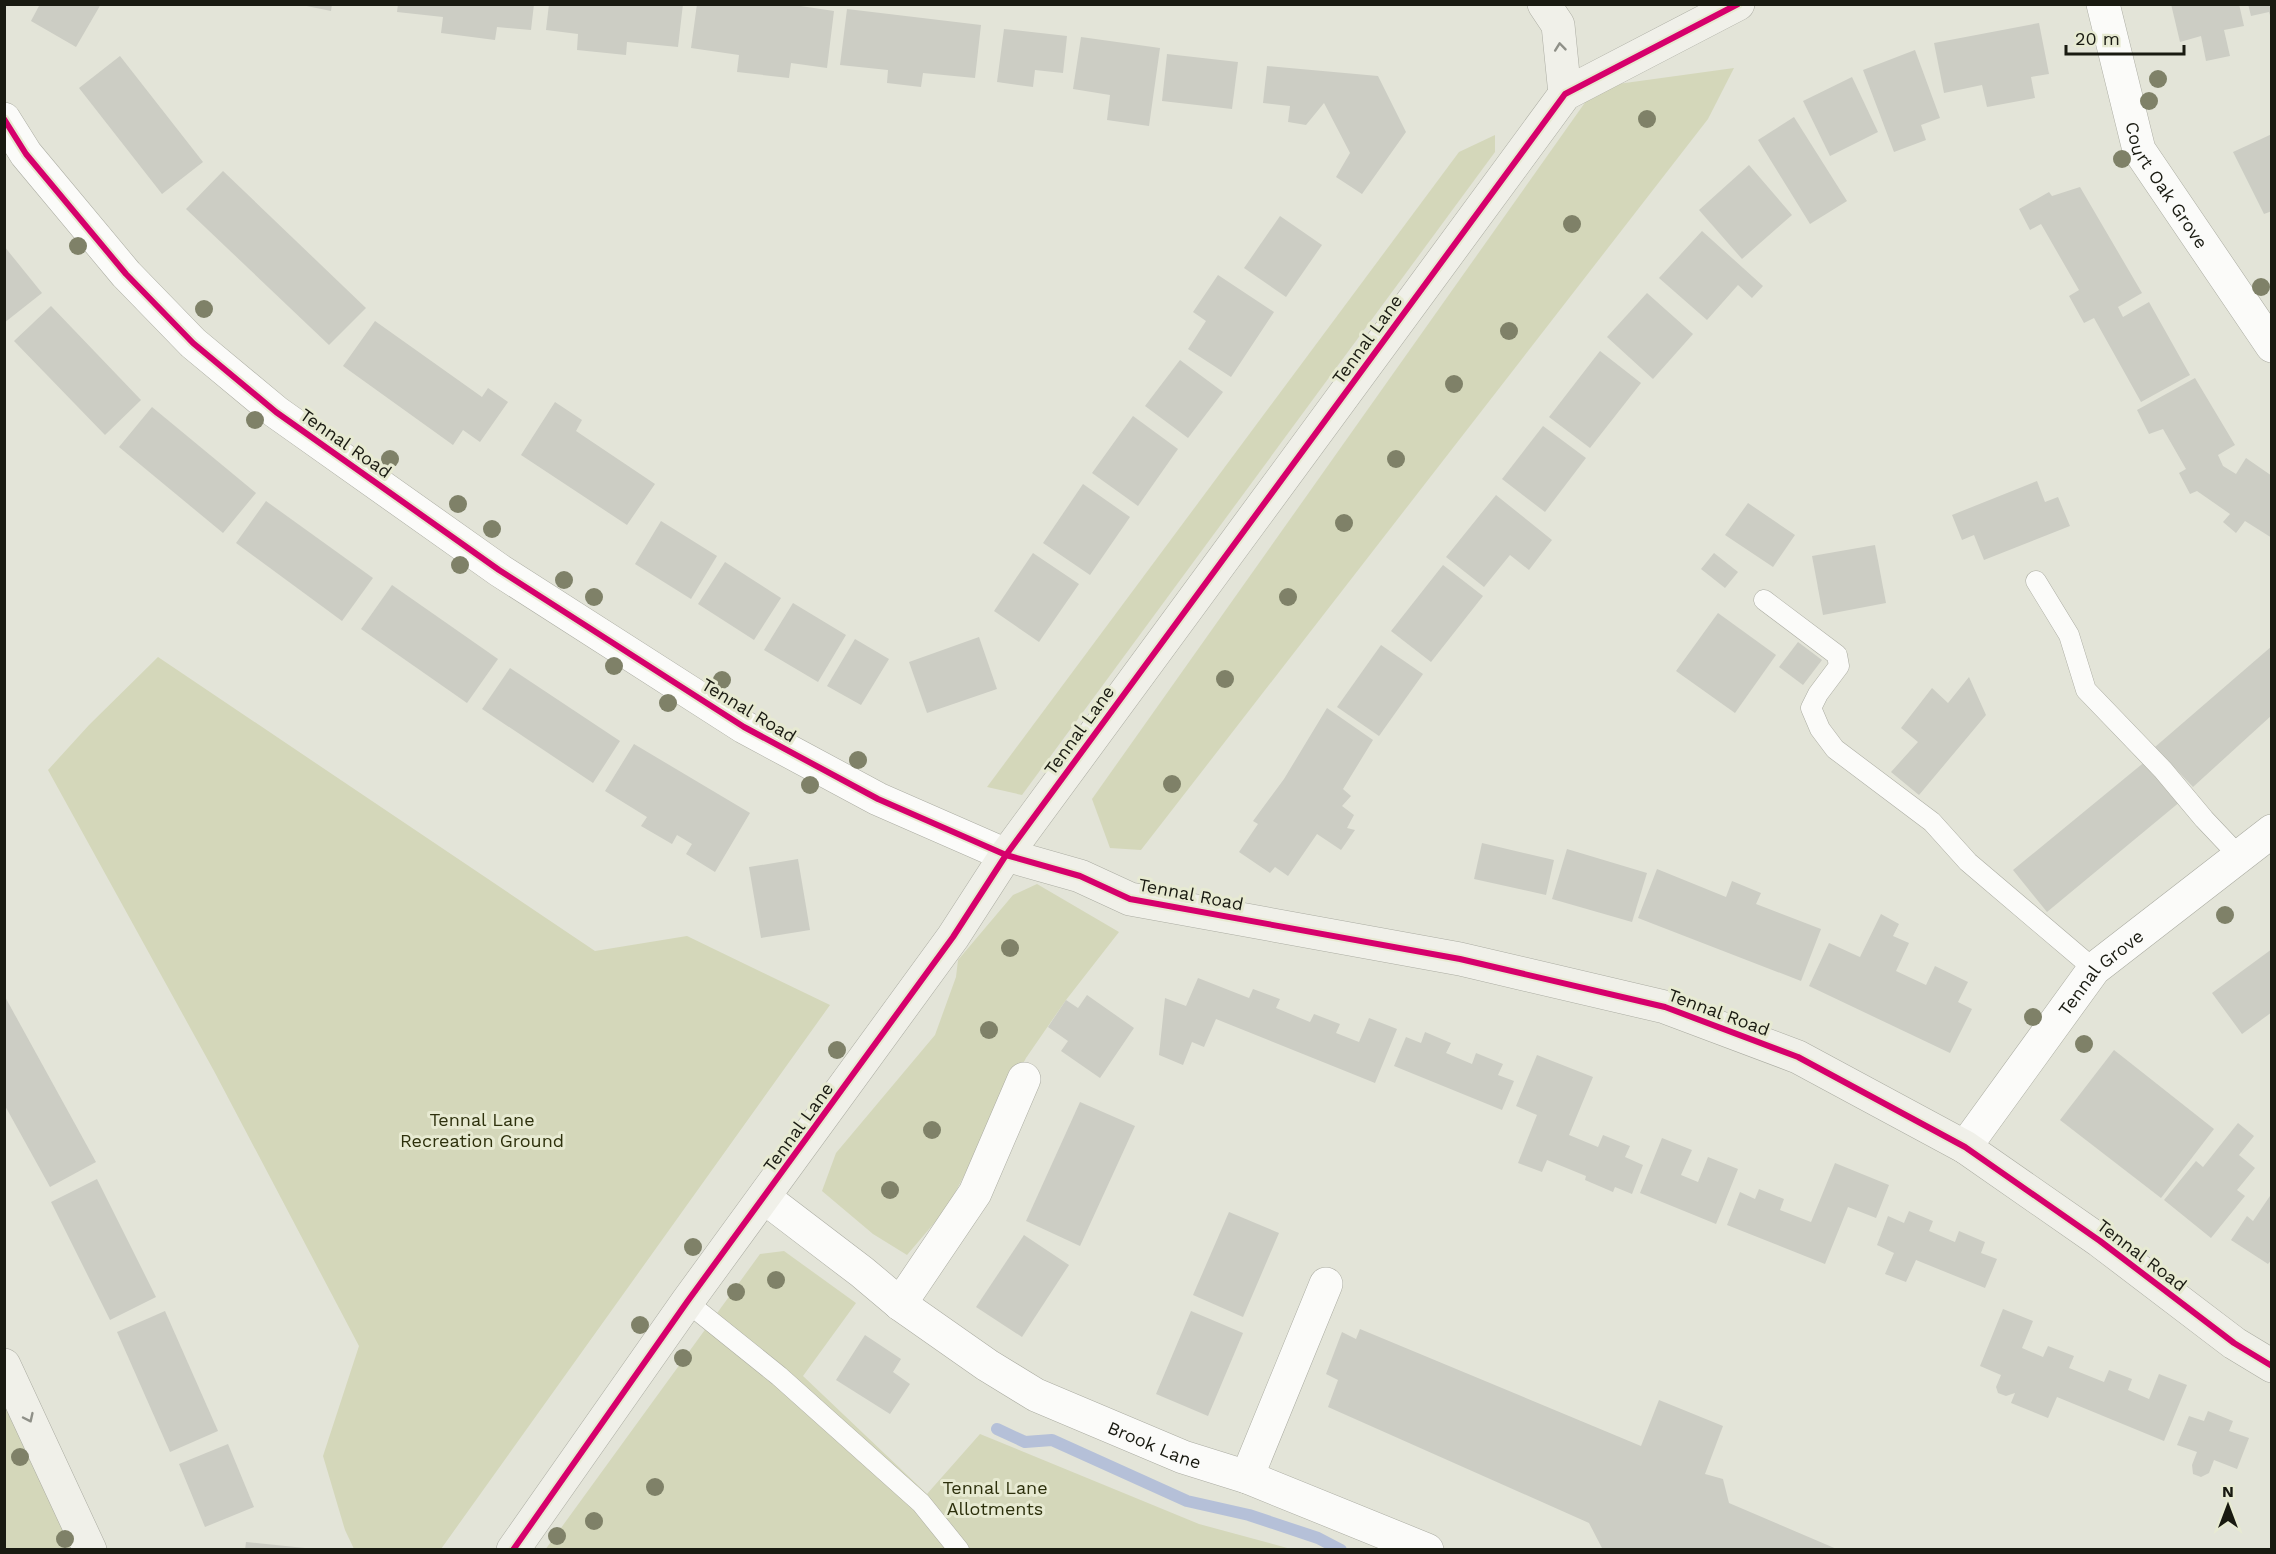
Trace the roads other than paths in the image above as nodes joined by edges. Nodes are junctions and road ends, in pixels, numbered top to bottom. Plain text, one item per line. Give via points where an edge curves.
1 (1544, 4) edge
2 (1738, 4) edge
3 (2103, 4) edge
4 (1565, 94) junction
5 (4, 119) edge
6 (2271, 346) edge
7 (2036, 581) dead end
8 (1764, 600) dead end
9 (2271, 831) edge
10 (1006, 855) junction
11 (2239, 856) junction
12 (2094, 969) junction
13 (1024, 1078) dead end
14 (1965, 1147) junction
15 (765, 1198) junction
16 (1326, 1284) dead end
17 (687, 1302) junction
18 (900, 1304) junction
19 (4, 1365) edge
20 (2271, 1366) edge
21 (1247, 1477) junction
22 (90, 1550) edge
23 (513, 1550) edge
24 (958, 1550) edge
25 (1427, 1550) edge

4 -> 1 street via 1558,25
2 - 4 street, Tennal Lane
3 - 6 street, Court Oak Grove via 2139,150
4 - 10 street, Tennal Lane
5 - 10 street, Tennal Road via 26,154 126,274 193,344 276,412 499,570 744,727 878,799
7 - 11 lane via 2069,635 2086,690
8 - 12 lane via 1836,655 1839,666 1811,708 1835,749 1932,822 1968,862
9 - 11 street, Tennal Grove
10 - 14 street, Tennal Road via 1080,876 1130,899 1460,959 1665,1007 1798,1057
10 - 15 street, Tennal Lane via 953,937
11 - 12 street, Tennal Grove
12 - 14 street, Tennal Grove
13 - 18 street via 975,1193
14 - 20 street, Tennal Road
15 - 17 street, Tennal Lane
15 - 18 street, Brook Lane
16 - 21 street
17 - 23 street, Tennal Lane
17 - 24 lane via 779,1376 921,1503
18 - 21 street, Brook Lane via 1036,1395 1183,1457
19 -> 22 street
21 - 25 street, Brook Lane

